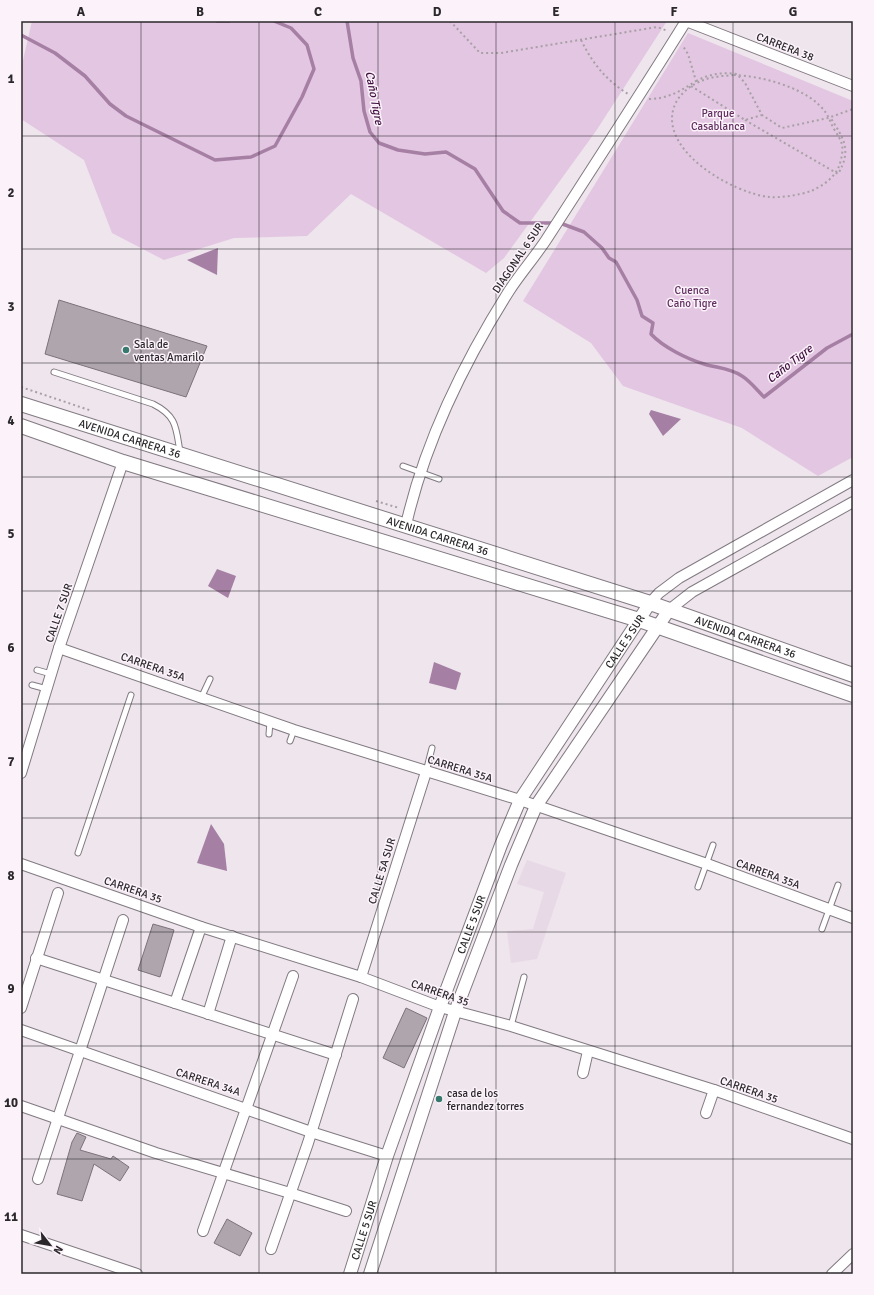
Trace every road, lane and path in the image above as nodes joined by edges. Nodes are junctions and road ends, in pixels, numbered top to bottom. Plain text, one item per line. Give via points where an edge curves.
1 (450, 21) edge
2 (686, 21) edge
3 (677, 35) junction
4 (581, 40) junction
5 (738, 75) junction
6 (696, 81) junction
7 (691, 86) junction
8 (853, 86) edge
9 (636, 99) junction
10 (853, 109) edge
11 (762, 115) junction
12 (829, 118) junction
13 (745, 120) junction
14 (835, 172) junction
15 (54, 372) dead end
16 (21, 404) edge
17 (21, 426) edge
18 (181, 455) junction
19 (123, 462) junction
20 (403, 466) dead end
21 (421, 473) junction
22 (439, 479) dead end
23 (853, 480) edge
24 (853, 502) edge
25 (406, 525) junction
26 (650, 603) junction
27 (669, 610) junction
28 (639, 620) junction
29 (658, 627) junction
30 (59, 648) junction
31 (37, 670) dead end
32 (850, 672) edge
33 (51, 674) junction
34 (210, 679) dead end
35 (32, 685) dead end
36 (46, 689) junction
37 (853, 694) edge
38 (131, 696) dead end
39 (202, 696) junction
40 (270, 722) junction
41 (294, 730) junction
42 (269, 734) dead end
43 (290, 741) dead end
44 (432, 748) dead end
45 (426, 772) junction
46 (21, 773) edge
47 (520, 800) junction
48 (536, 806) junction
49 (713, 845) dead end
50 (78, 852) dead end
51 (21, 864) edge
52 (707, 864) junction
53 (838, 885) dead end
54 (698, 887) dead end
55 (58, 893) dead end
56 (828, 909) junction
57 (853, 918) edge
58 (122, 920) dead end
59 (201, 927) junction
60 (822, 929) dead end
61 (232, 936) junction
62 (36, 958) junction
63 (293, 976) dead end
64 (361, 977) junction
65 (524, 977) dead end
66 (103, 979) junction
67 (353, 998) dead end
68 (175, 1003) junction
69 (440, 1007) junction
70 (21, 1008) edge
71 (455, 1012) junction
72 (208, 1014) junction
73 (511, 1026) junction
74 (21, 1030) edge
75 (271, 1035) junction
76 (81, 1051) junction
77 (588, 1051) junction
78 (336, 1055) junction
79 (583, 1073) dead end
80 (714, 1090) junction
81 (21, 1106) edge
82 (246, 1108) junction
83 (706, 1113) dead end
84 (58, 1119) junction
85 (311, 1132) junction
86 (853, 1139) edge
87 (387, 1156) junction
88 (224, 1173) junction
89 (38, 1179) dead end
90 (290, 1193) junction
91 (346, 1211) dead end
92 (203, 1231) dead end
93 (21, 1235) edge
94 (271, 1249) dead end
95 (853, 1254) edge
96 (137, 1274) edge
97 (350, 1274) edge
98 (370, 1274) edge
99 (832, 1274) edge

1 - 4 path via 480,53 501,53
2 - 3 street, DIAGONAL 6 SUR
2 - 8 street, CARRERA 38
3 - 4 path via 657,27
3 - 6 path via 688,54
3 - 9 street, DIAGONAL 6 SUR
4 - 9 path via 591,60 611,83
5 - 6 path via 727,72 706,76
5 - 7 path via 704,80
5 - 11 path
5 - 12 path via 768,80 799,91 820,106
6 - 7 path
7 - 9 path via 659,99
7 - 13 path
7 - 14 path via 676,101 671,126 682,148 714,176 770,197 802,194 826,182
9 - 21 street, DIAGONAL 6 SUR via 471,353 448,401
10 - 12 path
11 - 12 path via 782,128
11 - 13 path
12 - 14 path via 841,139 840,165
12 - 14 path via 845,140 846,161 838,174
13 - 14 path
15 - 18 lane via 153,404 167,411 176,426
16 - 18 main road, AVENIDA CARRERA 36
17 - 19 main road, AVENIDA CARRERA 36
18 - 25 main road, AVENIDA CARRERA 36
19 - 28 main road, AVENIDA CARRERA 36
19 - 30 street, CALLE 7 SUR
20 - 21 lane
21 - 22 lane
21 - 25 street, DIAGONAL 6 SUR
23 - 26 street via 679,578
24 - 27 street via 692,592
25 - 26 main road, AVENIDA CARRERA 36
26 - 27 main road, AVENIDA CARRERA 36
26 - 28 street, CALLE 5 SUR
27 - 29 street, CALLE 5 SUR
27 - 32 main road, AVENIDA CARRERA 36
28 - 29 main road, AVENIDA CARRERA 36
28 - 47 street, CALLE 5 SUR
29 - 37 main road, AVENIDA CARRERA 36
29 - 48 street, CALLE 5 SUR
30 - 33 street, CALLE 7 SUR
30 - 39 street, CARRERA 35A
31 - 33 lane
33 - 36 street, CALLE 7 SUR
34 - 39 lane
35 - 36 lane
36 - 46 street, CALLE 7 SUR
38 - 50 lane
39 - 40 street, CARRERA 35A
40 - 41 street, CARRERA 35A
40 - 42 lane
41 - 43 lane
41 - 45 street, CARRERA 35A
44 - 45 lane
45 - 47 street, CARRERA 35A
45 - 64 street, CALLE 5A SUR
47 - 48 street, CARRERA 35A
47 - 69 street, CALLE 5 SUR
48 - 52 street, CARRERA 35A
48 - 71 street, CALLE 5 SUR via 510,865
49 - 52 lane
51 - 59 street, CARRERA 35
52 - 54 lane
52 - 56 street, CARRERA 35A
53 - 56 lane
55 - 62 street
56 - 57 street, CARRERA 35A
56 - 60 lane
58 - 66 street
59 - 61 street, CARRERA 35
59 - 68 street
61 - 64 street, CARRERA 35
61 - 72 street
62 - 66 street
62 - 70 street
63 - 75 street
64 - 69 street, CARRERA 35
65 - 73 lane
66 - 68 street
66 - 76 street
67 - 78 street
68 - 72 street
69 - 71 street, CARRERA 35
69 - 87 street, CALLE 5 SUR
71 - 73 street, CARRERA 35
71 - 98 street, CALLE 5 SUR
72 - 75 street
73 - 77 street, CARRERA 35
74 - 76 street, CARRERA 34A
75 - 78 street
75 - 82 street
76 - 82 street, CARRERA 34A
76 - 84 street
77 - 79 street
77 - 80 street, CARRERA 35
78 - 85 street
80 - 83 street
80 - 86 street, CARRERA 35
81 - 84 street
82 - 85 street, CARRERA 34A
82 - 88 street
84 - 88 street via 156,1154
84 - 89 street
85 - 87 street, CARRERA 34A
85 - 90 street
87 - 97 street, CALLE 5 SUR
88 - 90 street
88 - 92 street
90 - 91 street
90 - 94 street
93 - 96 street
95 - 99 street

